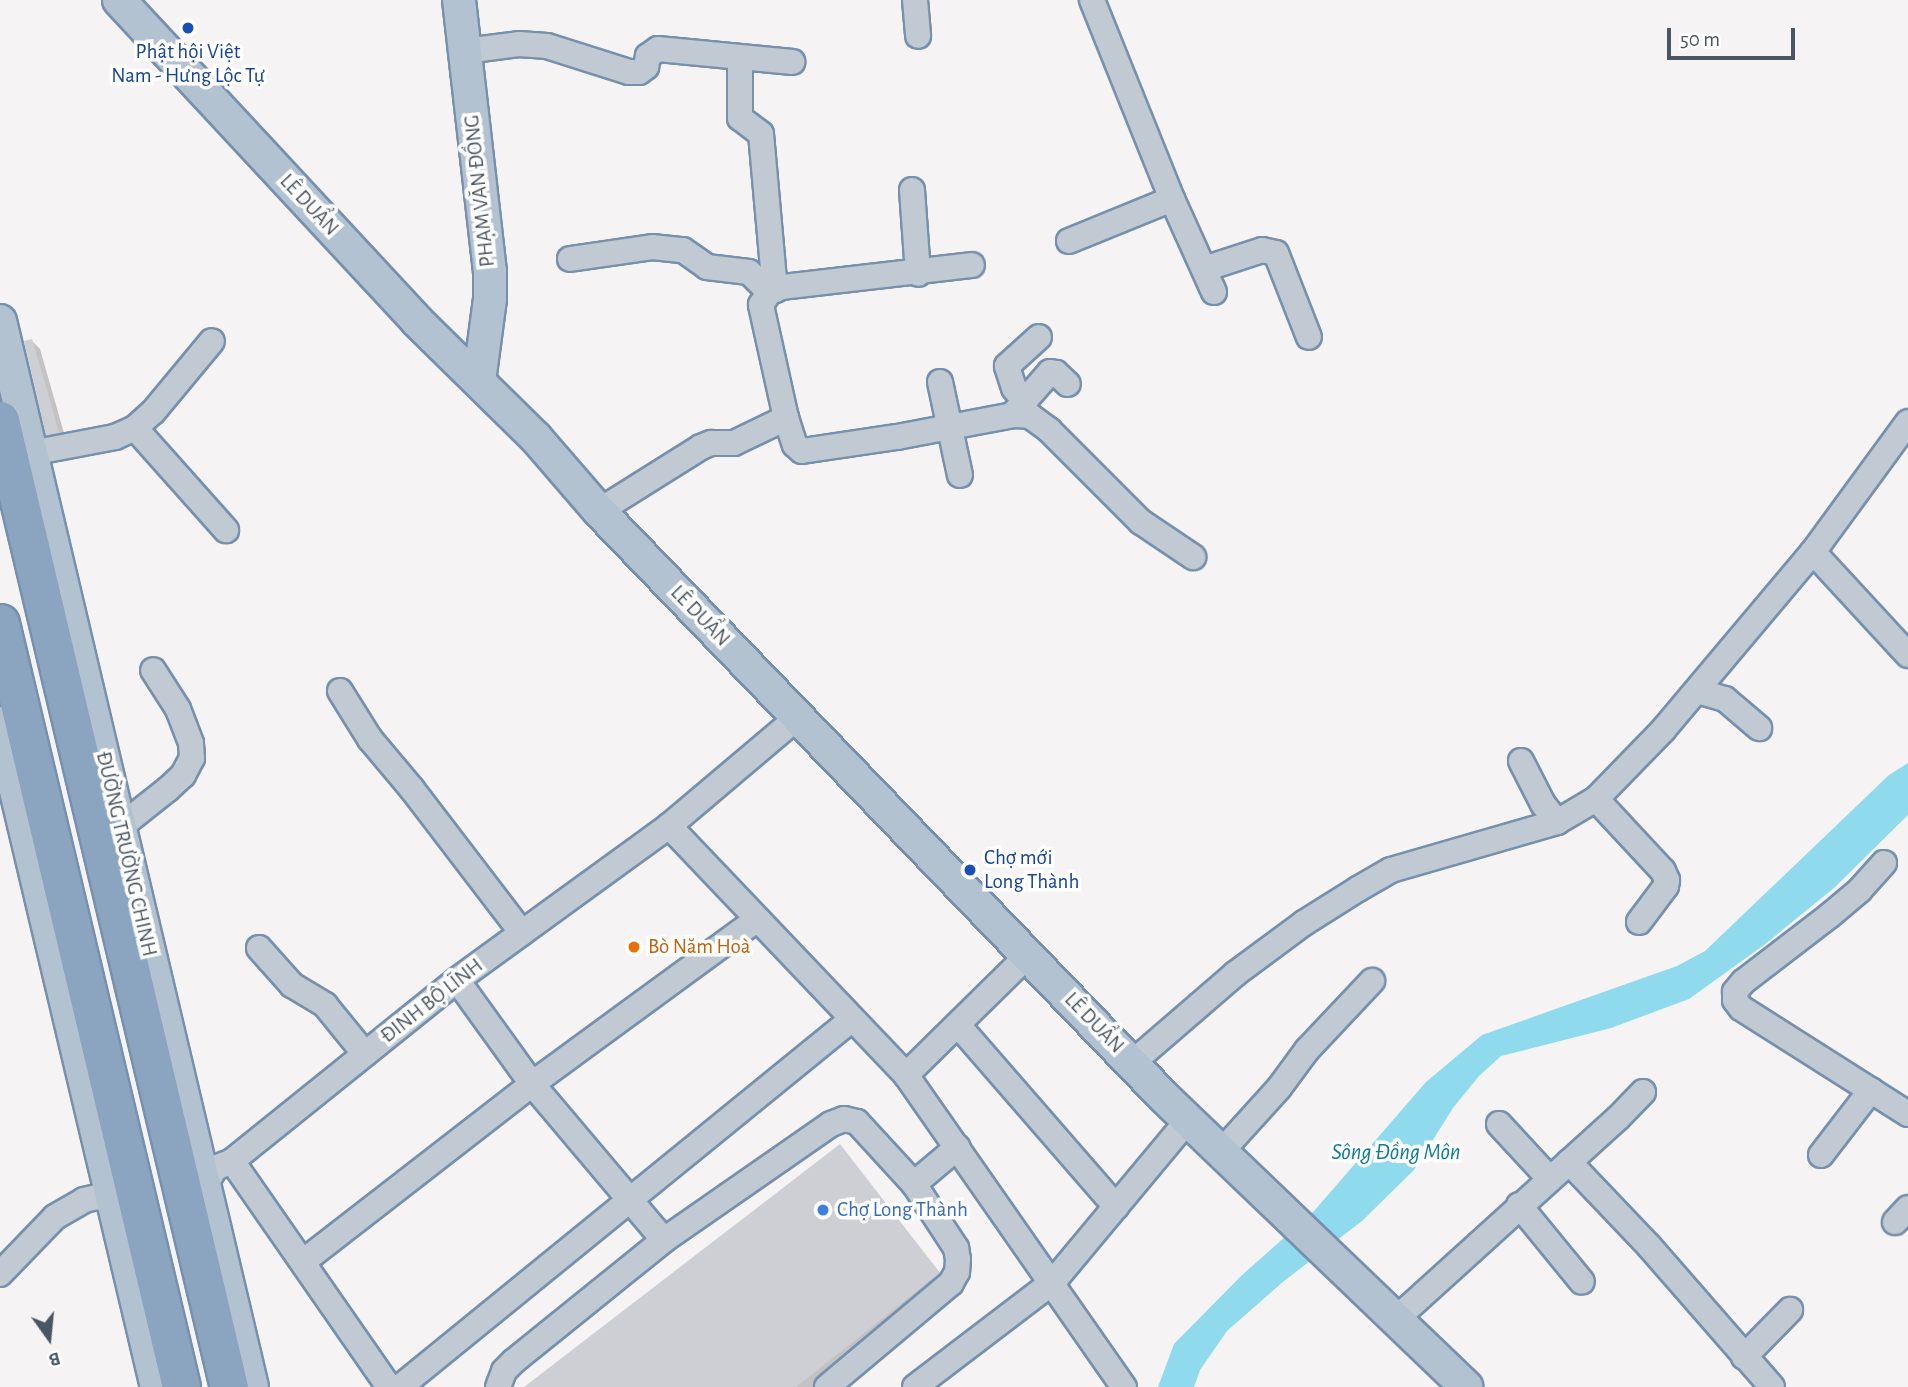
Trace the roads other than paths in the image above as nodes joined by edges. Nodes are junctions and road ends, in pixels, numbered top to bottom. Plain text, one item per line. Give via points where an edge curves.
1 (119, 0) edge
2 (459, 0) edge
3 (915, 0) edge
4 (1092, 0) edge
5 (918, 36) dead end
6 (465, 51) junction
7 (740, 58) junction
8 (792, 62) dead end
9 (912, 190) dead end
10 (1172, 199) junction
11 (1069, 241) dead end
12 (570, 259) dead end
13 (972, 265) dead end
14 (1204, 269) junction
15 (918, 274) junction
16 (772, 291) junction
17 (1214, 292) dead end
18 (0, 321) edge
19 (1039, 337) dead end
20 (1309, 337) dead end
21 (212, 341) dead end
22 (479, 381) junction
23 (940, 382) dead end
24 (1068, 384) dead end
25 (1018, 407) junction
26 (786, 418) junction
27 (0, 420) edge
28 (1908, 422) edge
29 (135, 428) junction
30 (949, 429) junction
31 (32, 453) junction
32 (960, 475) dead end
33 (599, 511) junction
34 (34, 515) junction
35 (226, 530) dead end
36 (1813, 552) junction
37 (1193, 557) dead end
38 (0, 623) edge
39 (1908, 655) edge
40 (153, 670) dead end
41 (340, 691) dead end
42 (1696, 691) junction
43 (798, 717) junction
44 (0, 723) edge
45 (1759, 728) dead end
46 (1521, 761) dead end
47 (1595, 799) junction
48 (1558, 822) junction
49 (120, 827) junction
50 (669, 827) junction
51 (1884, 863) dead end
52 (756, 920) junction
53 (1639, 922) dead end
54 (522, 933) junction
55 (259, 948) dead end
56 (1028, 955) junction
57 (457, 980) junction
58 (1371, 981) dead end
59 (851, 1020) junction
60 (958, 1025) junction
61 (365, 1054) junction
62 (1132, 1063) junction
63 (906, 1075) junction
64 (532, 1084) junction
65 (1871, 1090) junction
66 (1643, 1091) dead end
67 (1908, 1114) edge
68 (1188, 1120) junction
69 (1499, 1124) dead end
70 (958, 1147) junction
71 (1221, 1152) junction
72 (1821, 1155) dead end
73 (232, 1161) junction
74 (1569, 1162) junction
75 (1550, 1179) junction
76 (914, 1184) junction
77 (194, 1189) junction
78 (629, 1201) junction
79 (1519, 1205) junction
80 (126, 1207) junction
81 (1116, 1207) junction
82 (664, 1240) junction
83 (304, 1261) junction
84 (0, 1274) edge
85 (1349, 1274) junction
86 (1053, 1282) junction
87 (1582, 1282) dead end
88 (1790, 1310) dead end
89 (1400, 1315) junction
90 (1744, 1357) junction
91 (944, 1378) edge
92 (157, 1387) edge
93 (181, 1387) edge
94 (229, 1387) edge
95 (252, 1387) edge
96 (389, 1387) edge
97 (400, 1387) edge
98 (498, 1387) edge
99 (827, 1387) edge
100 (915, 1387) edge
101 (1124, 1387) edge
102 (1449, 1387) edge
103 (1466, 1387) edge
104 (1486, 1387) edge
105 (1772, 1387) edge

1 - 22 main road, LÊ DUẨN via 417,321
2 - 6 main road, PHẠM VĂN ĐỒNG
3 - 5 street
4 - 10 street
6 - 7 street via 519,44 547,46 629,72 639,72 658,49
6 - 22 main road, PHẠM VĂN ĐỒNG via 490,271
7 - 8 street
7 - 16 street via 740,118 761,134
9 - 15 street
10 - 11 street
10 - 14 street
12 - 16 street via 652,247 683,250 707,267 749,272
13 - 15 street
14 - 17 street
14 - 20 street via 1270,249 1276,253
15 - 16 street
16 - 26 street via 761,305
18 - 31 main road, ĐƯỜNG TRƯỜNG CHINH
19 - 25 street via 1007,366
21 - 29 street
22 - 33 main road, LÊ DUẨN
23 - 30 street
24 - 25 street via 1050,372
25 - 30 street
25 - 37 street via 1049,430 1141,522
26 - 30 street via 795,445 802,451
26 - 33 street via 734,443 701,447
27 - 34 highway, ĐƯỜNG TRƯỜNG CHINH
28 - 36 street
29 - 31 street via 115,437
29 - 35 street
30 - 32 street
31 - 34 main road, ĐƯỜNG TRƯỜNG CHINH
33 - 43 main road, LÊ DUẨN
34 - 49 main road, ĐƯỜNG TRƯỜNG CHINH
34 - 77 highway, ĐƯỜNG TRƯỜNG CHINH
36 - 39 street
36 - 42 street
38 - 80 highway
40 - 49 street via 178,709 192,758 184,775
41 - 54 street via 370,740
42 - 45 street via 1725,699
42 - 47 street
43 - 50 street, ĐINH BỘ LĨNH
43 - 56 main road, LÊ DUẨN
44 - 80 main road
46 - 48 street
47 - 48 street
47 - 53 street via 1667,880
48 - 62 street via 1391,870 1304,923
49 - 77 main road, ĐƯỜNG TRƯỜNG CHINH
50 - 52 street
50 - 54 street, ĐINH BỘ LĨNH
51 - 65 street via 1860,890 1735,992 1741,1008
52 - 59 street
52 - 64 street
54 - 57 street, ĐINH BỘ LĨNH
55 - 61 street via 292,985 324,1005
56 - 60 street
56 - 62 main road, LÊ DUẨN
57 - 61 street, ĐINH BỘ LĨNH
57 - 64 street
58 - 71 street
59 - 63 street
59 - 78 street
60 - 63 street
60 - 81 street
61 - 73 street, ĐINH BỘ LĨNH
62 - 68 main road, LÊ DUẨN
63 - 70 street
64 - 78 street
64 - 83 street
65 - 67 street
65 - 72 street
66 - 74 street
68 - 71 main road, LÊ DUẨN
68 - 81 street
69 - 75 street
70 - 76 street
70 - 86 street
71 - 85 main road, LÊ DUẨN
73 - 77 street, ĐINH BỘ LĨNH via 215,1168
73 - 83 street
74 - 75 street
74 - 90 street
75 - 79 street
76 - 82 street via 857,1122 844,1119
76 - 99 street via 956,1248 957,1272 951,1283
77 - 80 highway
77 - 94 highway, ĐƯỜNG TRƯỜNG CHINH
77 - 95 main road, ĐƯỜNG TRƯỜNG CHINH
78 - 82 street
78 - 97 street
79 - 87 street
79 - 89 street
80 - 84 street via 102,1196 84,1200 55,1217
80 - 92 main road
80 - 93 highway
81 - 86 street
82 - 98 street via 514,1361
83 - 96 street
85 - 89 main road
85 - 102 street
86 - 91 street
86 - 101 street
88 - 90 street
89 - 103 main road
89 - 104 street
90 - 105 street
91 - 100 street

